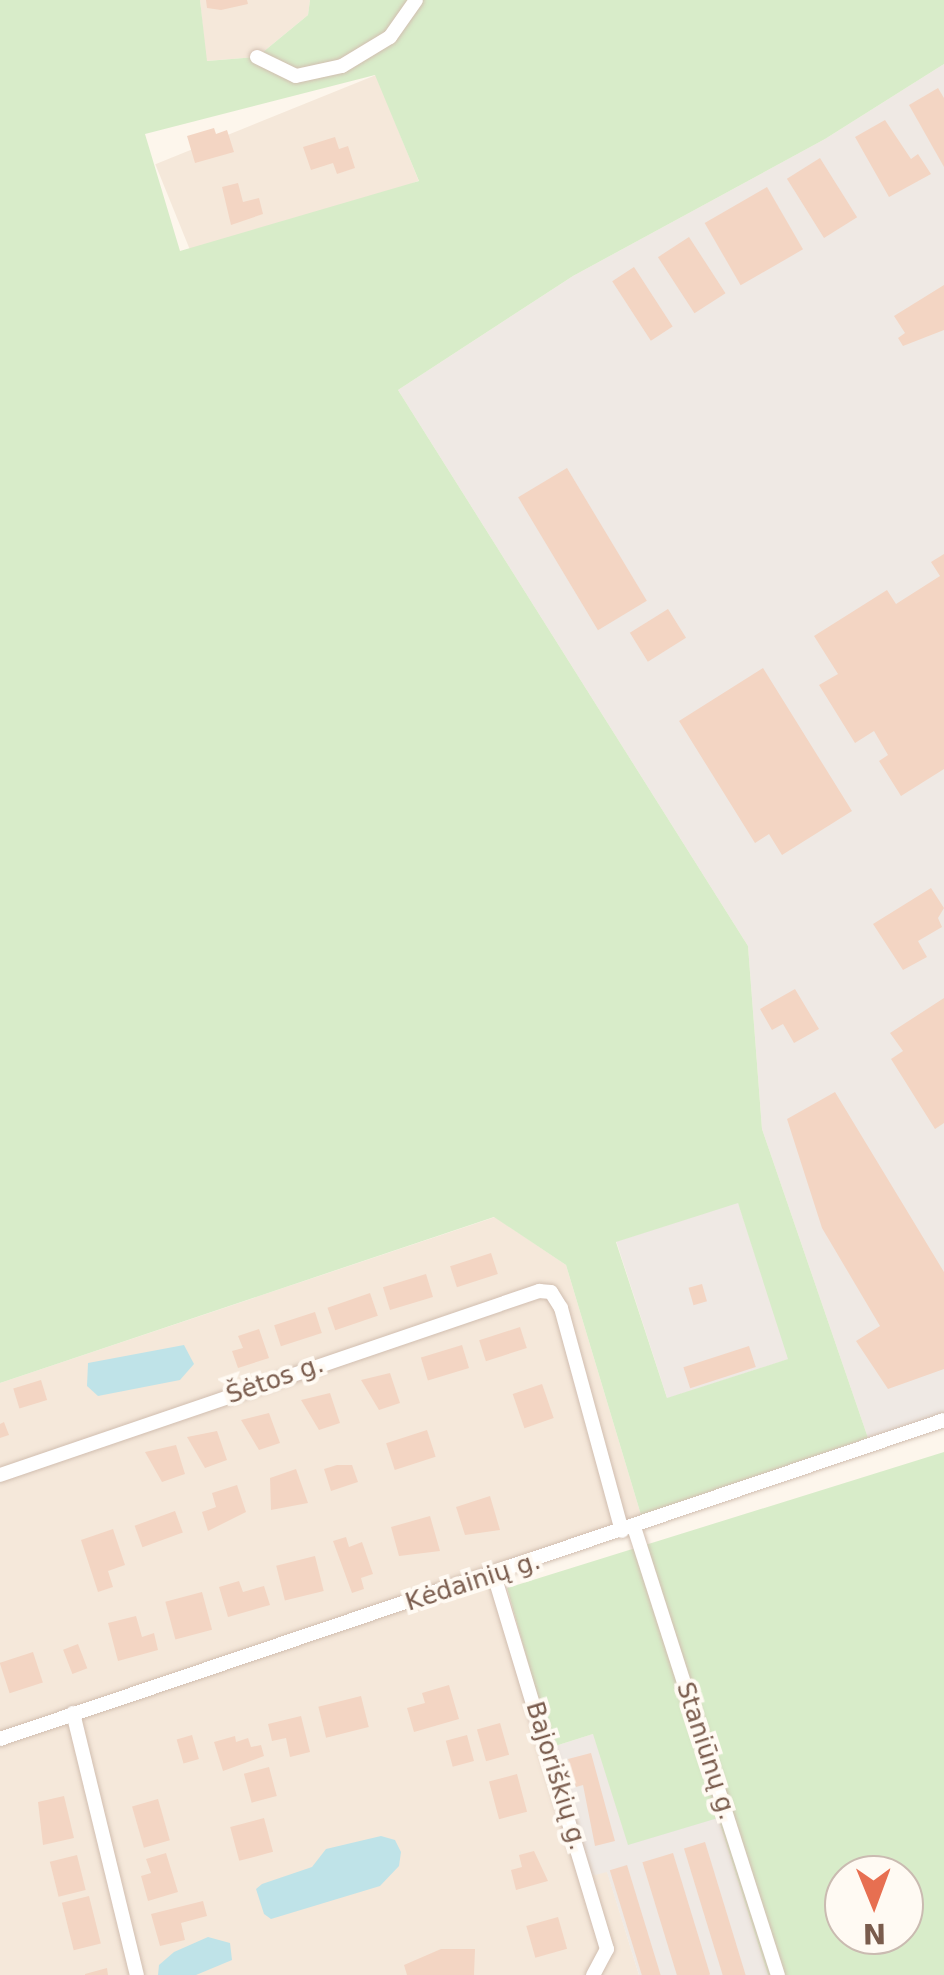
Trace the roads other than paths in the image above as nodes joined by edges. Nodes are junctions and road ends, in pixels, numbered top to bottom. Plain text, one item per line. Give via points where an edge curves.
1 (416, 0) edge
2 (257, 57) dead end
3 (551, 1292) joint
4 (944, 1420) edge
5 (0, 1474) edge
6 (628, 1529) junction
7 (494, 1575) junction
8 (73, 1713) junction
9 (0, 1739) edge
10 (137, 1975) edge
11 (593, 1975) edge
12 (778, 1975) edge

1 - 2 street via 390,37 342,66 296,76
3 - 5 street, Šėtos g.
3 - 6 street, Staniūnų g.
4 - 6 street, Kėdainių g.
6 - 7 street, Kėdainių g.
6 - 12 street, Staniūnų g.
7 - 8 street, Kėdainių g.
7 - 11 street, Bajoriškių g. via 606,1950
8 - 9 street, Kėdainių g.
8 - 10 street

